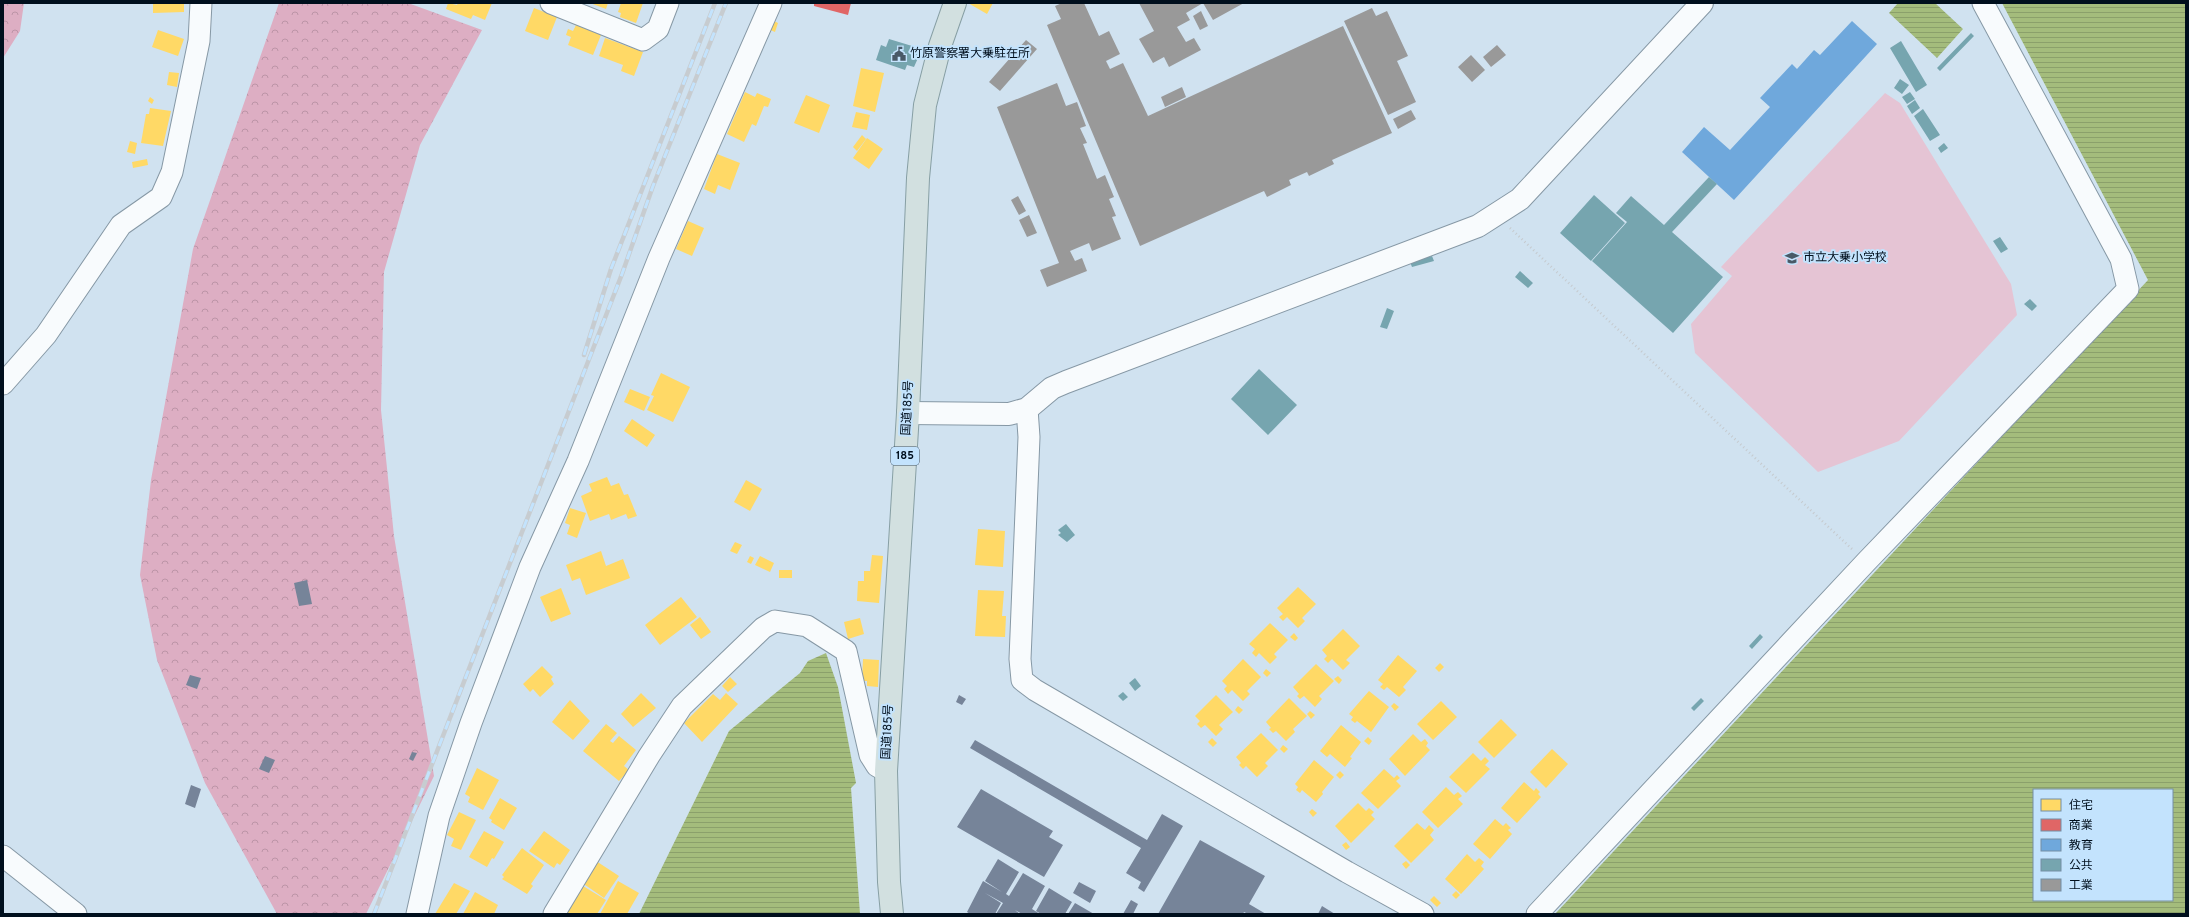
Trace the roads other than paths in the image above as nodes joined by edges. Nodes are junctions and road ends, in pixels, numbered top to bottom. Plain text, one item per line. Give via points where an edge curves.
1 (201, 3) edge
2 (668, 3) edge
3 (771, 3) edge
4 (955, 3) edge
5 (1702, 3) edge
6 (1983, 3) edge
7 (563, 5) edge
8 (3, 384) edge
9 (1027, 409) junction
10 (908, 413) junction
11 (886, 770) junction
12 (3, 856) edge
13 (76, 914) edge
14 (417, 914) edge
15 (554, 914) edge
16 (892, 914) edge
17 (1423, 914) edge
18 (1537, 914) edge

1 - 8 street via 199,41 172,172 161,197 122,225 46,335
2 - 7 street via 658,29 644,40
3 - 14 street via 659,258 578,461 530,567 470,723 439,816
4 - 10 highway, 国道185号 / 185 via 940,46 925,106 918,178
5 - 9 street via 1520,199 1497,215 1478,226 1066,382 1052,388
6 - 18 street via 2121,259 2128,289 1866,562
9 - 10 street via 1009,414
9 - 17 street via 1029,437 1020,659 1022,680 1347,872
10 - 11 highway, 国道185号 / 185
11 - 15 street via 877,766 870,755 846,651 807,626 775,621 763,628 682,706
11 - 16 highway, 国道185号 / 185
12 - 13 street

